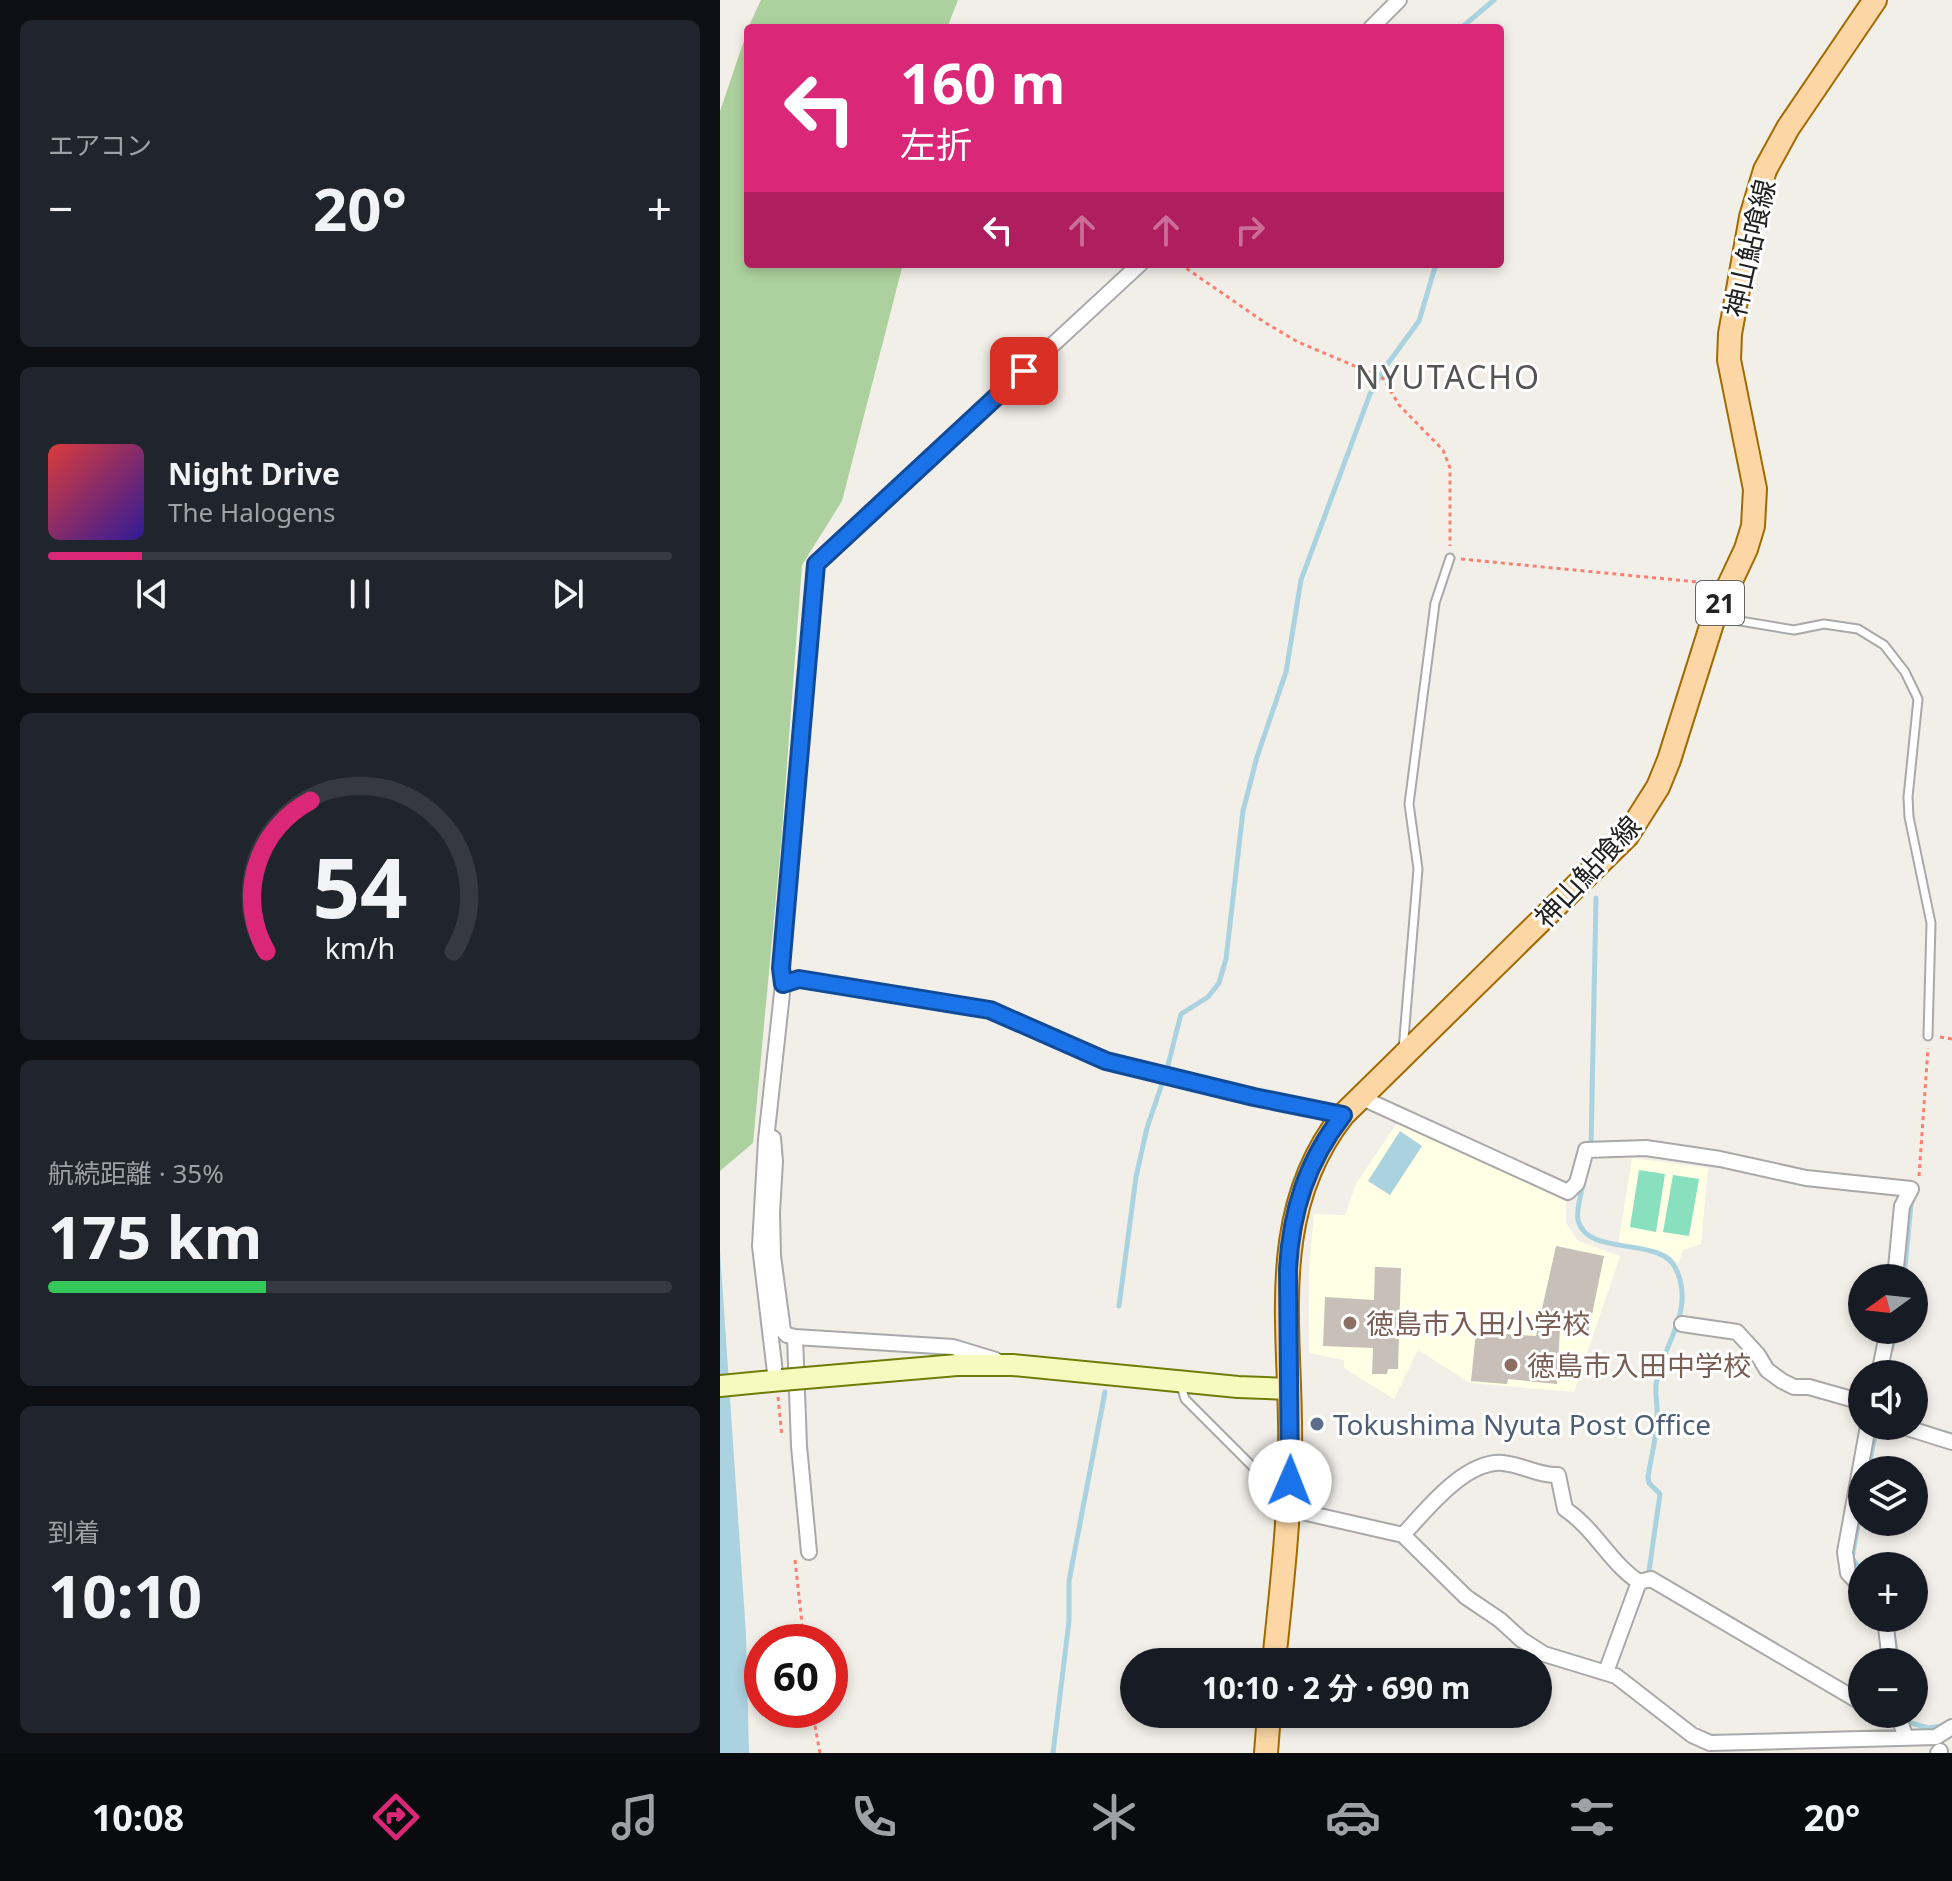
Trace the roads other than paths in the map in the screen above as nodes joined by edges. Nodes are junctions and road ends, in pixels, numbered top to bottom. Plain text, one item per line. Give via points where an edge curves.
1 (1399, 0) edge
2 (1875, 0) edge
3 (1375, 24) edge
4 (1136, 268) edge
5 (1450, 558) road end
6 (1714, 617) junction
7 (783, 984) junction
8 (1928, 1036) road end
9 (1402, 1056) junction
10 (1360, 1097) junction
11 (1343, 1115) junction
12 (767, 1129) junction
13 (1896, 1264) edge
14 (1682, 1324) dead end
15 (795, 1337) junction
16 (1011, 1365) junction
17 (777, 1381) junction
18 (1180, 1382) junction
19 (720, 1386) edge
20 (1290, 1389) junction
21 (1848, 1398) edge
22 (1928, 1434) edge
23 (1866, 1440) edge
24 (1952, 1442) edge
25 (1289, 1509) junction
26 (1403, 1535) junction
27 (809, 1552) dead end
28 (1848, 1573) edge
29 (1645, 1580) junction
30 (1275, 1648) edge
31 (1606, 1672) junction
32 (1848, 1695) edge
33 (1952, 1727) edge
34 (1268, 1728) edge
35 (1902, 1728) edge
36 (1905, 1736) junction
37 (1710, 1743) junction
38 (1939, 1749) edge
39 (1266, 1753) edge
40 (1696, 1753) edge

1 - 3 street
2 - 6 main road, 神山鮎喰線 / 21 via 1788,128 1765,170 1751,217 1729,360 1755,507 1746,549
4 - 7 street via 816,564
5 - 9 lane via 1435,603 1409,804 1418,869
6 - 8 lane via 1794,630 1824,624 1858,629 1884,645 1905,672 1918,699 1908,797 1931,923
6 - 9 main road, 神山鮎喰線 / 21 via 1669,760 1627,836
7 - 11 street via 799,979 990,1010 1106,1061
7 - 12 street
9 - 10 main road, 神山鮎喰線 / 21
10 - 11 main road, 神山鮎喰線 / 21
10 - 13 street via 1568,1192 1577,1183 1586,1150 1646,1148 1806,1178 1911,1189 1902,1206
11 - 20 main road, 神山鮎喰線 / 21 via 1314,1159 1293,1223 1288,1269
12 - 15 street via 774,1140 773,1256 780,1316 783,1331
12 - 17 street via 760,1246
14 - 21 street via 1737,1332 1782,1381
15 - 16 street via 953,1347
15 - 27 street
16 - 17 street, bridge
16 - 18 street
17 - 19 street
18 - 20 street
18 - 25 lane via 1185,1399
20 - 25 main road, 神山鮎喰線 / 21
22 - 24 street
23 - 28 street via 1845,1552
25 - 26 street
25 - 30 main road, 神山鮎喰線 / 21
26 - 29 street via 1454,1482 1500,1462 1544,1476 1558,1475 1565,1509 1583,1521 1624,1572
26 - 31 street via 1466,1597 1522,1640 1544,1654
29 - 31 street
29 - 32 street
31 - 37 street
33 - 38 street
34 - 39 main road
35 - 36 street
36 - 37 street
36 - 38 street
37 - 40 street

